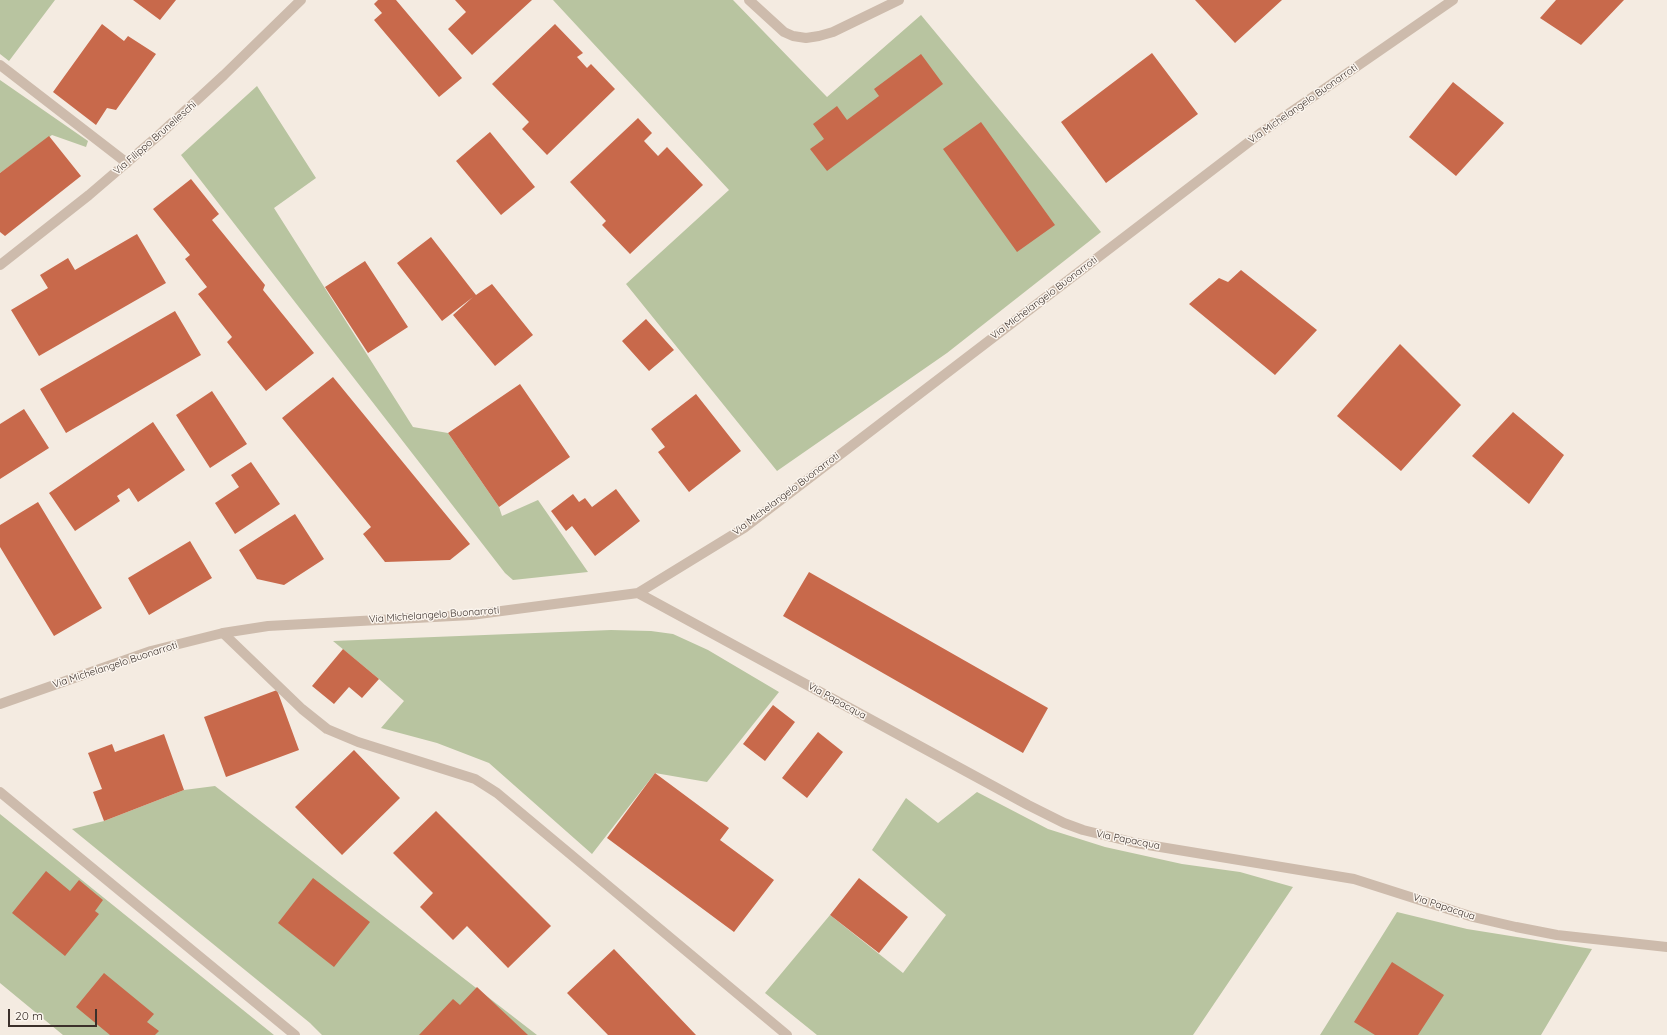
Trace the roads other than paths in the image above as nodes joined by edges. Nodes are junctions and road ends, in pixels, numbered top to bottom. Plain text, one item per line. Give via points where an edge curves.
1 (301, 0) edge
2 (749, 0) edge
3 (899, 0) edge
4 (1453, 0) edge
5 (0, 65) edge
6 (127, 163) junction
7 (0, 265) edge
8 (638, 593) junction
9 (223, 633) junction
10 (0, 704) edge
11 (0, 792) edge
12 (1667, 947) edge
13 (295, 1035) edge
14 (787, 1035) edge

1 - 6 street, Via Filippo Brunelleschi via 207,92
2 - 3 street via 784,32 806,38 833,32
4 - 8 street, Via Michelangelo Buonarroti via 1262,132 744,528
5 - 6 street
6 - 7 street, Via Filippo Brunelleschi
8 - 9 street, Via Michelangelo Buonarroti via 471,615 268,626
8 - 12 street, Via Papacqua via 1028,805 1083,830 1136,843 1354,879 1473,917 1516,927 1557,935
9 - 10 street, Via Michelangelo Buonarroti via 151,651
9 - 14 street via 302,709 327,728 358,742 475,779 497,793
11 - 13 street

